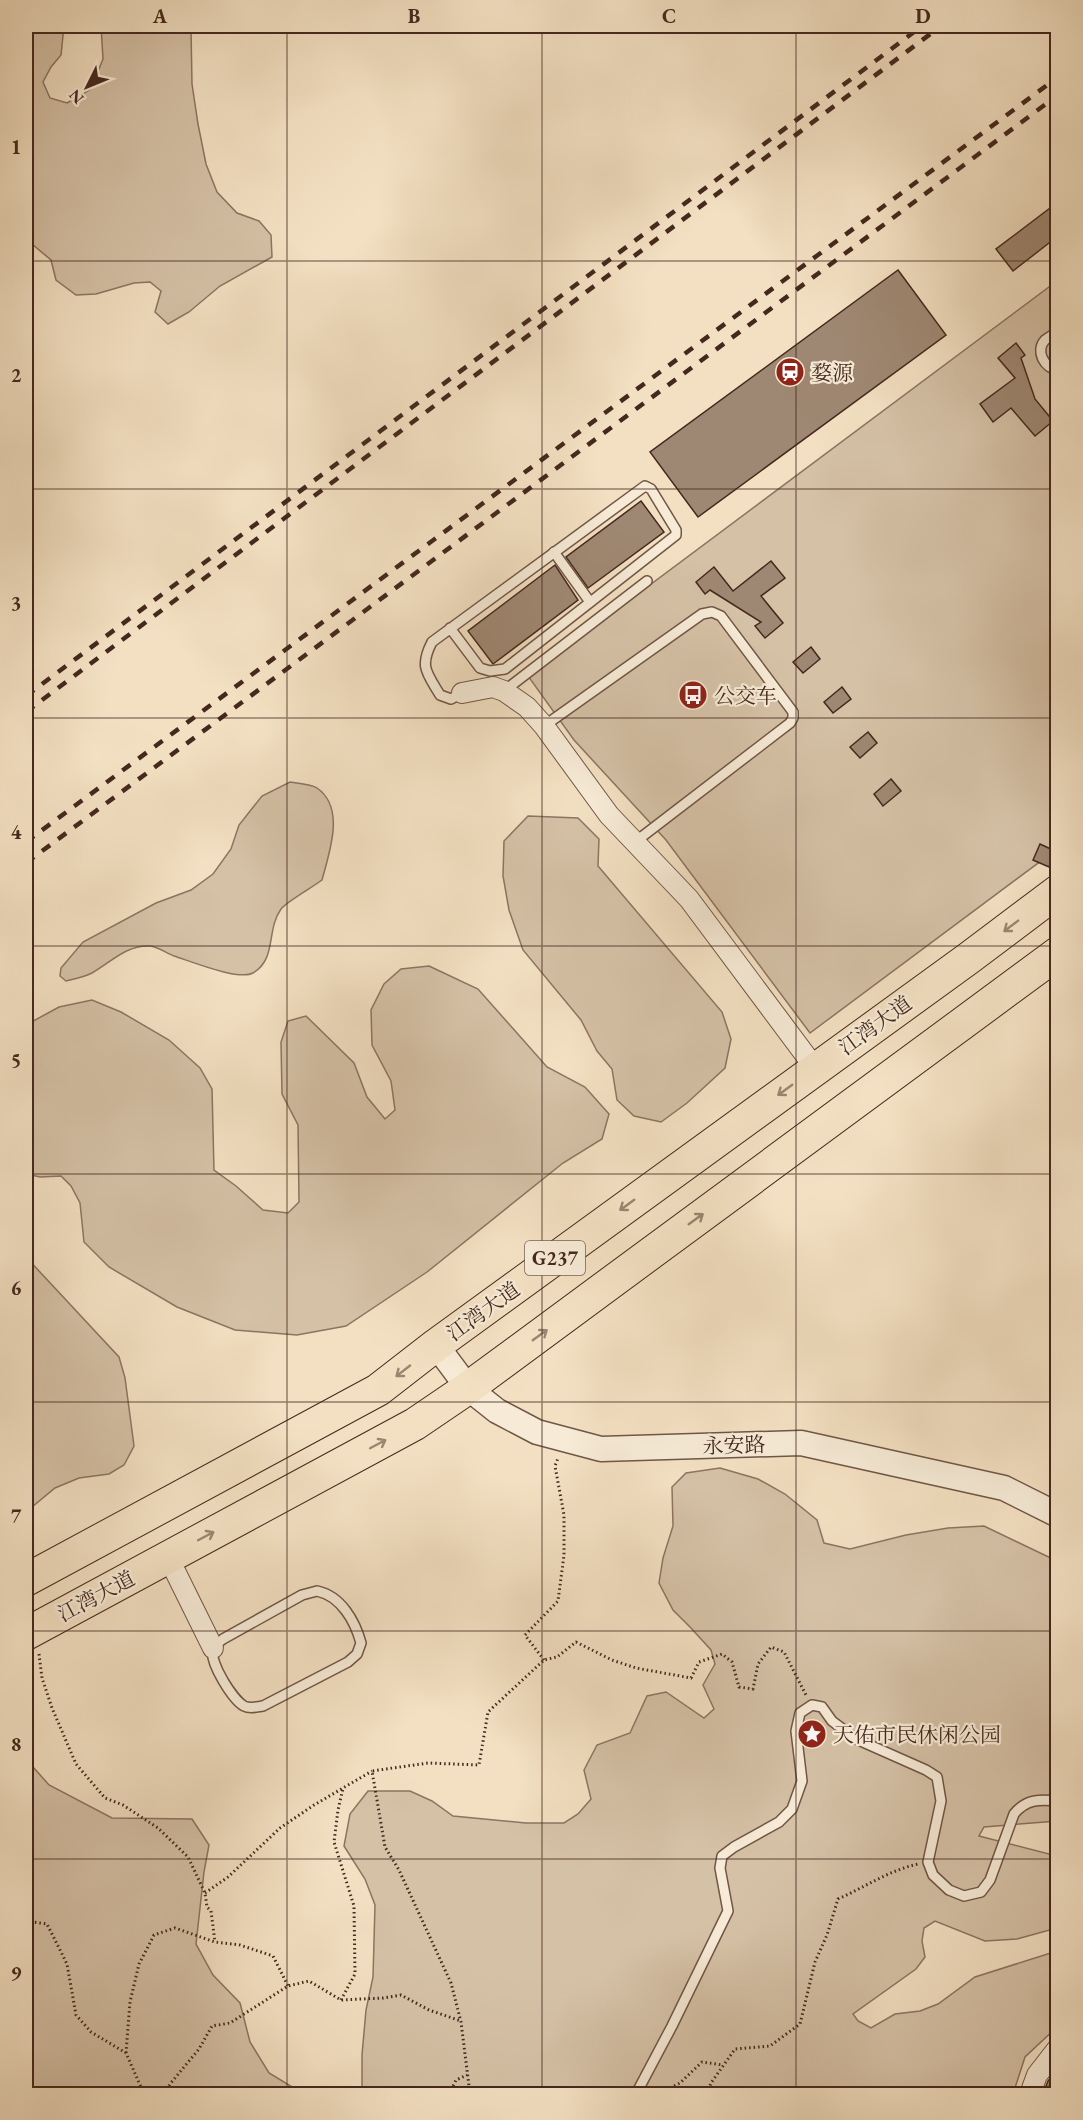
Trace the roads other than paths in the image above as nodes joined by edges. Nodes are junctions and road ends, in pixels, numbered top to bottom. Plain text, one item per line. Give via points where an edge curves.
1 (1058, 332) edge
2 (1058, 370) edge
3 (554, 552) junction
4 (647, 581) dead end
5 (591, 602) junction
6 (450, 628) junction
7 (504, 691) junction
8 (462, 693) joint
9 (544, 726) junction
10 (635, 842) junction
11 (1058, 891) edge
12 (1058, 953) edge
13 (815, 1068) junction
14 (436, 1345) junction
15 (468, 1388) junction
16 (1058, 1515) edge
17 (168, 1557) junction
18 (26, 1580) edge
19 (31, 1631) edge
20 (213, 1648) junction
21 (1058, 1801) edge
22 (1058, 2048) edge
23 (636, 2094) edge
24 (1030, 2094) edge

1 - 2 lane via 1041,348 1042,358
3 - 5 lane
3 - 5 lane via 645,486 651,489 676,535
3 - 6 lane
4 - 7 lane
5 - 6 lane via 505,669 480,668
6 - 8 lane via 432,642 424,658 427,675 440,696 451,699
7 - 8 street via 493,687
7 - 9 street via 527,707
9 - 10 street via 609,815
9 - 10 lane via 702,614 712,612 721,616 793,712 793,718
10 - 13 street via 689,899
11 -> 13 highway, 江湾大道 / G237
15 -> 12 highway, 江湾大道 / G237
13 -> 14 highway, 江湾大道 / G237
14 - 15 street, 永安路
14 -> 18 highway, 江湾大道 / G237 via 378,1390
15 - 16 street, 永安路 via 497,1411 537,1432 601,1449 801,1443 1004,1488
17 -> 15 highway, 江湾大道 / G237 via 415,1424
17 - 19 highway, 江湾大道 / G237
17 - 20 street
20 - 20 lane via 212,1656 234,1698 252,1708 348,1662 362,1643 338,1600 317,1591 302,1595
21 - 23 lane via 1042,1799 1020,1806 990,1880 981,1892 964,1896 949,1890 933,1875 928,1862 941,1801 937,1777 856,1739 832,1721 822,1707 812,1705 800,1713 796,1731 802,1780 792,1809 779,1822 722,1857 720,1868 728,1911
22 - 24 street via 1037,2074

